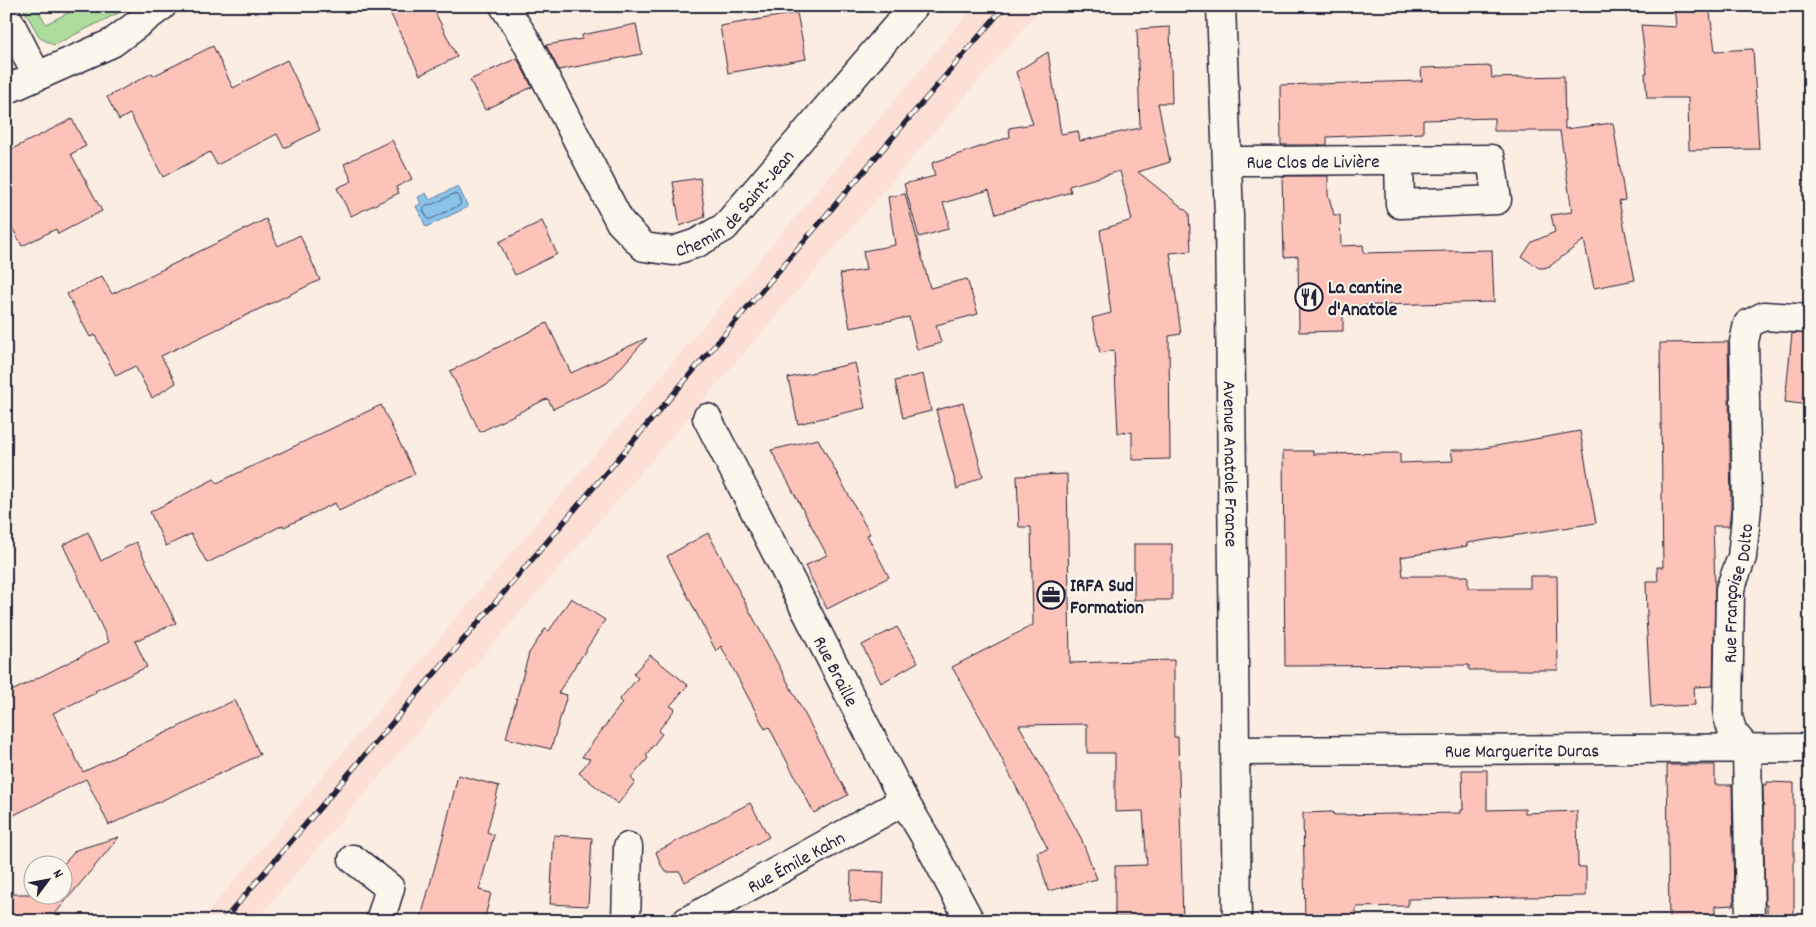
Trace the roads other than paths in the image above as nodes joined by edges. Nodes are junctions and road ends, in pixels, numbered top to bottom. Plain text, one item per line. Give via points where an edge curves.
1 (162, 6) edge
2 (504, 6) edge
3 (1221, 6) edge
4 (903, 12) edge
5 (6, 15) edge
6 (37, 76) junction
7 (6, 90) edge
8 (1399, 160) dead end
9 (1228, 162) junction
10 (1810, 319) edge
11 (707, 418) dead end
12 (1810, 748) edge
13 (1747, 749) junction
14 (1236, 751) junction
15 (904, 801) junction
16 (628, 847) dead end
17 (353, 859) dead end
18 (380, 921) edge
19 (626, 921) edge
20 (687, 921) edge
21 (970, 921) edge
22 (1237, 921) edge
23 (1750, 921) edge

1 - 6 street via 112,43
2 - 4 street, Chemin de Saint-Jean via 525,39 620,222 644,247 673,251 697,243 724,227
3 - 9 street, Avenue Anatole France
5 - 6 street
6 - 7 street
8 - 9 street, Rue Clos de Livière
9 - 14 street, Avenue Anatole France
10 - 13 street, Rue Françoise Dolto via 1764,316 1748,324 1744,342 1746,507 1742,557 1730,589 1728,717 1732,733
11 - 15 street, Rue Braille
12 - 13 street, Rue Marguerite Duras
13 - 14 street, Rue Marguerite Duras
13 - 23 street
14 - 22 street, Avenue Anatole France
15 - 20 street, Rue Émile Kahn
15 - 21 street, Rue Braille
16 - 19 street
17 - 18 street via 390,888

